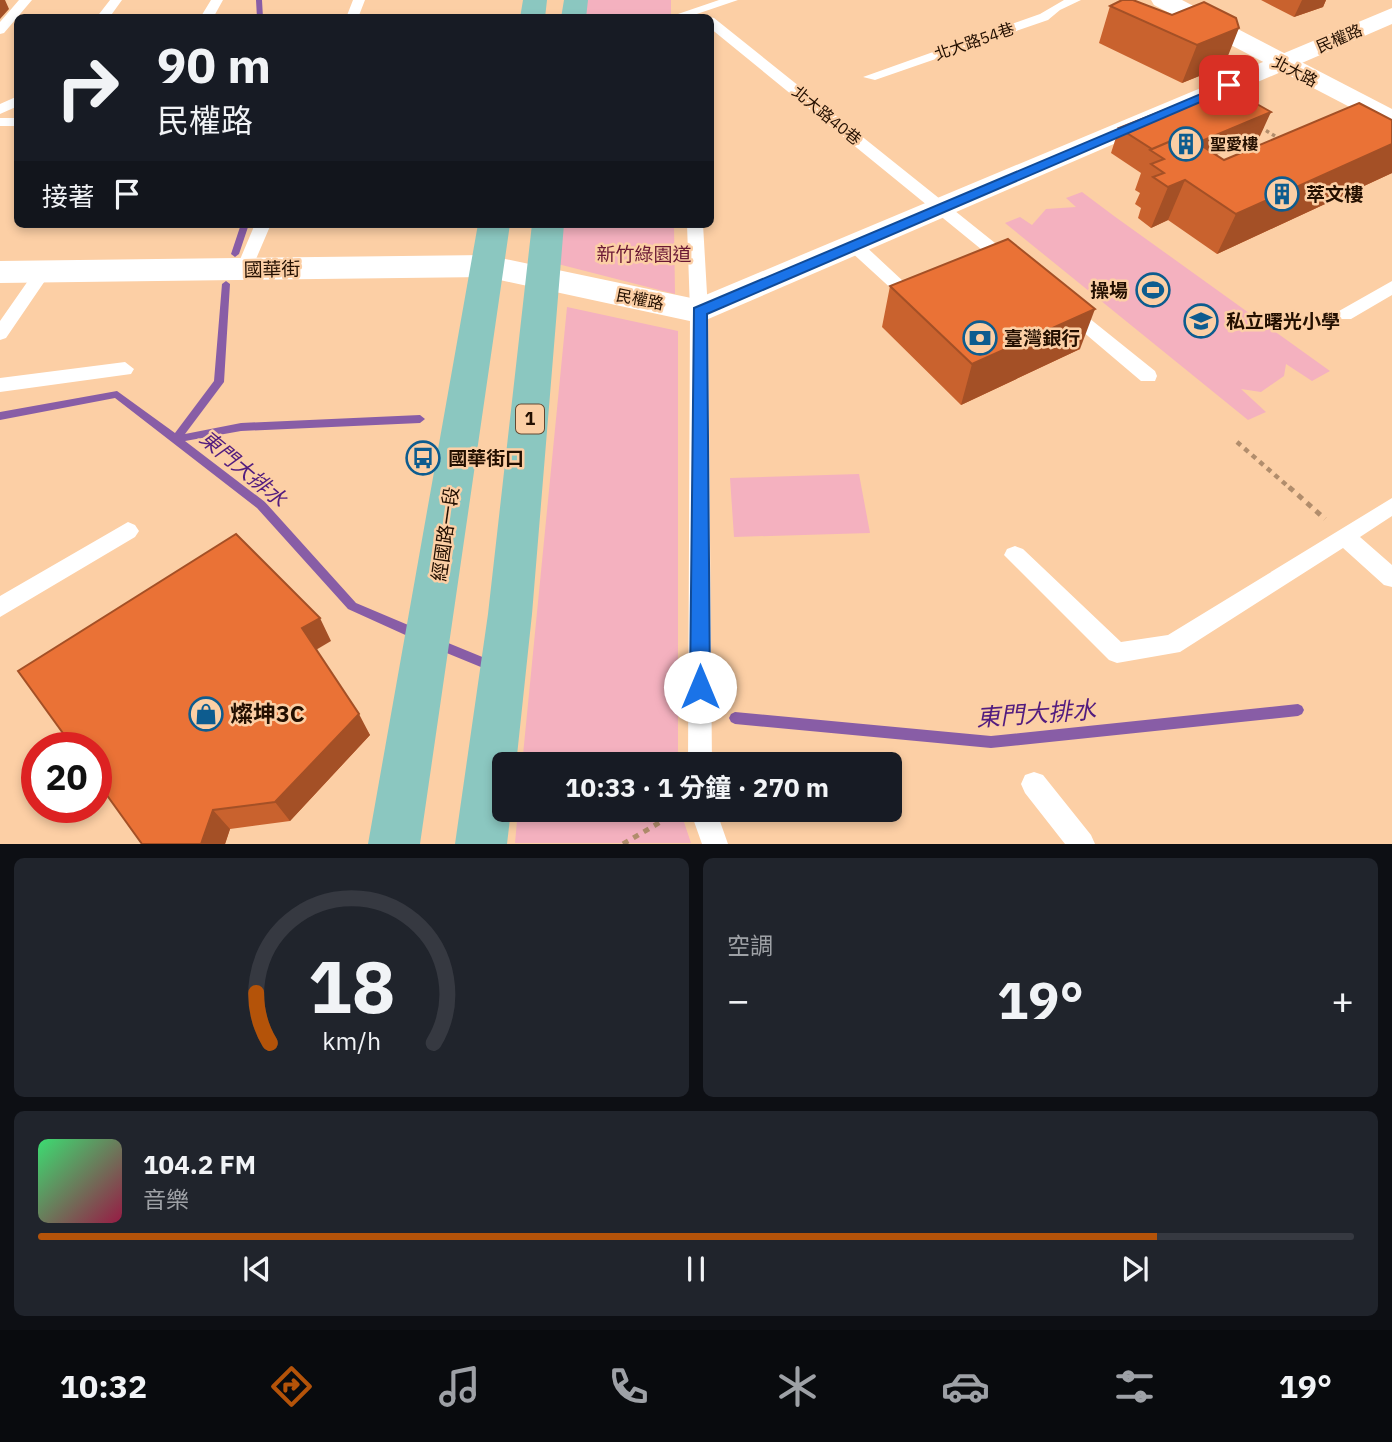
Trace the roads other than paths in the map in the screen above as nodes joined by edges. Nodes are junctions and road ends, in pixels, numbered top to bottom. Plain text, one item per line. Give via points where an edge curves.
1 (26, 0) edge
2 (116, 0) edge
3 (732, 0) edge
4 (1075, 0) edge
5 (1163, 0) edge
6 (691, 12) edge
7 (105, 14) edge
8 (1392, 15) edge
9 (714, 24) edge
10 (0, 30) edge
11 (1280, 63) junction
12 (870, 77) dead end
13 (1392, 120) edge
14 (944, 209) junction
15 (261, 228) edge
16 (493, 228) edge
17 (548, 228) edge
18 (695, 228) edge
19 (855, 246) junction
20 (996, 252) junction
21 (972, 261) edge
22 (486, 266) junction
23 (244, 269) junction
24 (0, 272) edge
25 (43, 272) junction
26 (1022, 273) edge
27 (937, 275) edge
28 (542, 279) junction
29 (1392, 287) edge
30 (1054, 299) edge
31 (699, 311) junction
32 (1345, 315) dead end
33 (0, 334) edge
34 (125, 369) dead end
35 (1148, 376) dead end
36 (0, 385) edge
37 (1392, 506) edge
38 (128, 531) dead end
39 (1344, 536) junction
40 (1015, 555) dead end
41 (1392, 578) edge
42 (0, 607) edge
43 (700, 752) edge
44 (1034, 784) dead end
45 (707, 822) edge
46 (394, 844) edge
47 (481, 844) edge
48 (715, 844) edge
49 (1082, 844) edge

1 - 10 lane
2 - 7 lane
3 - 6 lane
4 - 12 lane, 北大路54巷 via 1044,17
5 - 11 street, 北大路
8 - 11 street, 民權路
9 - 14 lane, 北大路40巷
11 - 13 street, 北大路
11 - 14 street, 民權路
14 - 19 street, 民權路
14 - 20 lane
15 - 23 lane
16 - 22 main road, 經國路一段
17 - 28 main road, 1
18 - 31 lane
19 - 27 lane via 902,289
19 - 31 street, 民權路
20 - 21 lane
20 - 26 lane
22 - 23 street, 國華街
22 - 28 street, 國華街
22 - 46 main road, 經國路一段
23 - 25 street, 國華街
24 - 25 street, 國華街
25 - 33 lane
28 - 31 street, 民權路
28 - 47 main road, 1 via 510,614
29 - 32 lane
30 - 35 lane
31 - 43 lane
34 - 36 lane
37 - 39 lane
38 - 42 lane
39 - 40 lane via 1172,645 1117,653
39 - 41 lane
44 - 49 lane
45 - 48 lane

